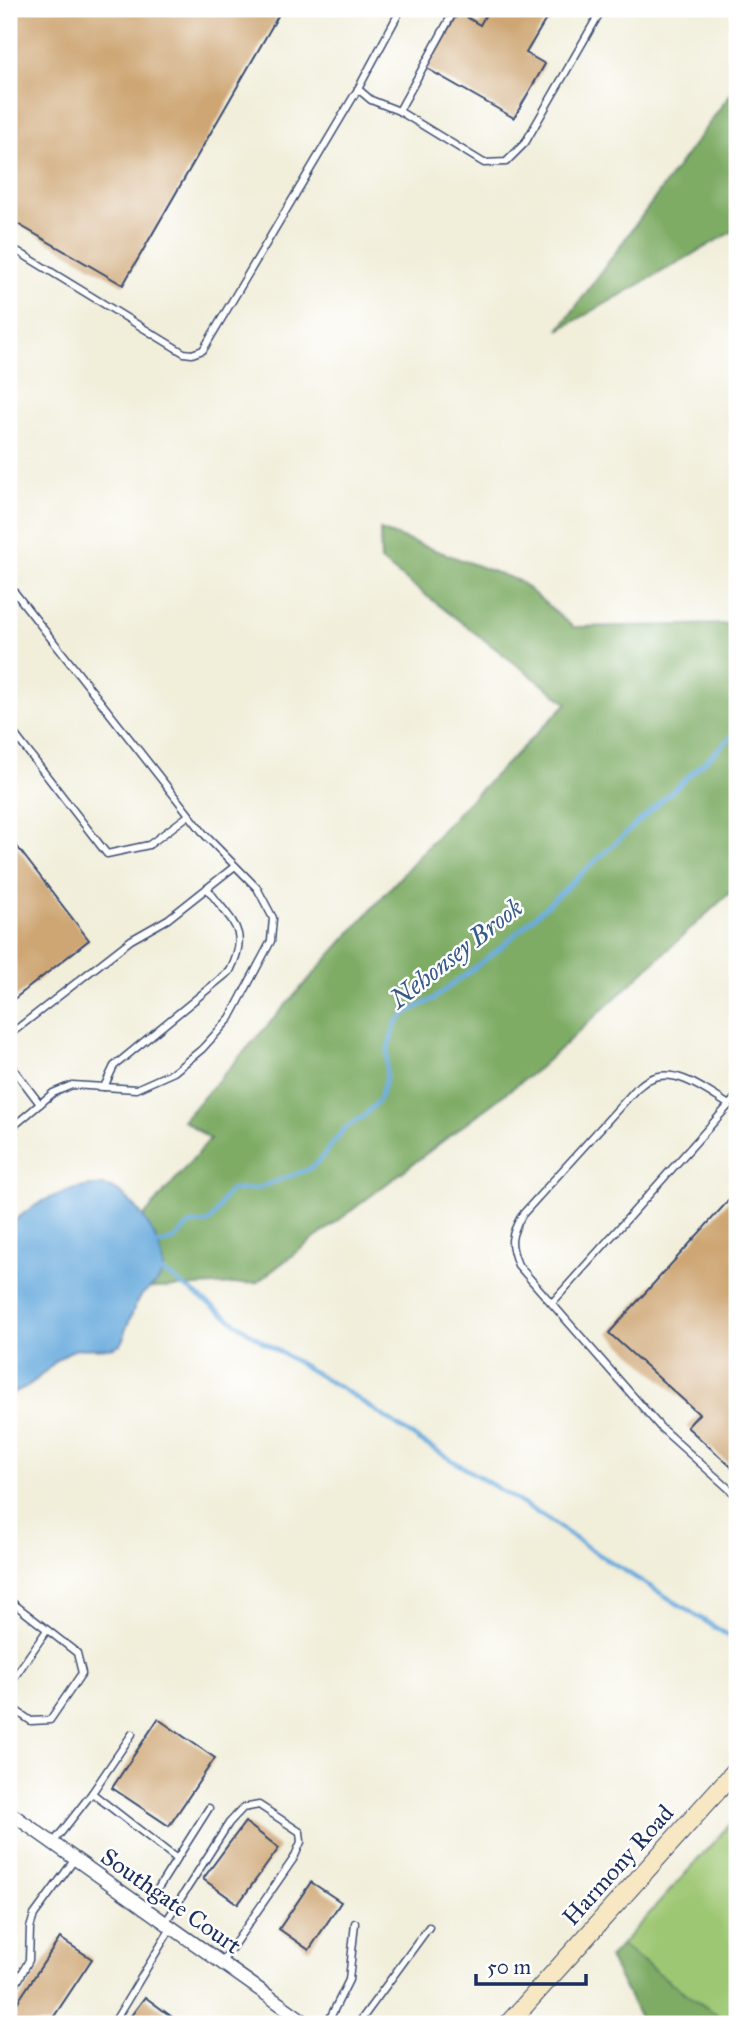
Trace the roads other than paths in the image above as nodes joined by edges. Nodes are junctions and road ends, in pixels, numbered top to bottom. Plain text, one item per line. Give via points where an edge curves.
1 (401, 9) edge
2 (455, 9) edge
3 (602, 9) edge
4 (358, 89) junction
5 (399, 111) junction
6 (9, 246) edge
7 (9, 585) edge
8 (9, 727) edge
9 (189, 815) junction
10 (235, 866) junction
11 (207, 888) junction
12 (9, 1035) edge
13 (9, 1063) edge
14 (104, 1087) junction
15 (737, 1096) edge
16 (40, 1104) junction
17 (729, 1105) junction
18 (9, 1129) edge
19 (552, 1303) junction
20 (737, 1496) edge
21 (9, 1600) edge
22 (47, 1630) junction
23 (9, 1685) edge
24 (9, 1694) edge
25 (132, 1734) dead end
26 (737, 1769) edge
27 (92, 1793) junction
28 (209, 1808) dead end
29 (9, 1812) edge
30 (53, 1843) junction
31 (177, 1858) junction
32 (75, 1859) junction
33 (145, 1909) junction
34 (355, 1923) dead end
35 (168, 1925) junction
36 (429, 1927) dead end
37 (221, 1963) junction
38 (9, 1991) edge
39 (113, 2024) edge
40 (308, 2024) edge
41 (327, 2024) edge
42 (358, 2024) edge
43 (508, 2024) edge

1 - 4 lane
2 - 5 lane
3 - 5 lane via 526,143 506,162 484,163
4 - 5 lane via 371,100
4 - 6 lane via 203,351 184,353
7 - 9 lane
8 - 9 lane via 107,854 149,845
9 - 10 lane
10 - 11 lane
10 - 14 lane via 257,888 273,918 271,941 230,1018 174,1072 136,1089
11 - 12 lane via 168,919 131,940
11 - 14 lane via 240,932 239,953 230,971 114,1066
13 - 16 lane
14 - 16 lane via 72,1085
15 - 17 lane
16 - 18 lane
17 - 19 lane
17 - 19 lane via 686,1080 668,1075 650,1078 522,1215 511,1247 518,1265
19 - 20 lane via 661,1427
21 - 22 lane
22 - 23 lane
22 - 24 lane via 77,1653 82,1674 50,1720 31,1721 12,1708
25 - 27 lane
26 - 43 main road, Harmony Road
27 - 30 lane
27 - 31 lane
28 - 31 lane
29 - 30 street, Southgate Court
30 - 32 street, Southgate Court
31 - 33 lane
32 - 33 street, Southgate Court
32 - 38 lane via 34,1915 29,1960
33 - 35 street, Southgate Court
34 - 41 lane via 349,1980
35 - 37 street, Southgate Court
35 - 37 lane via 229,1823 243,1808 259,1805 300,1832 295,1858
35 - 39 lane
36 - 42 lane
37 - 40 street, Southgate Court

